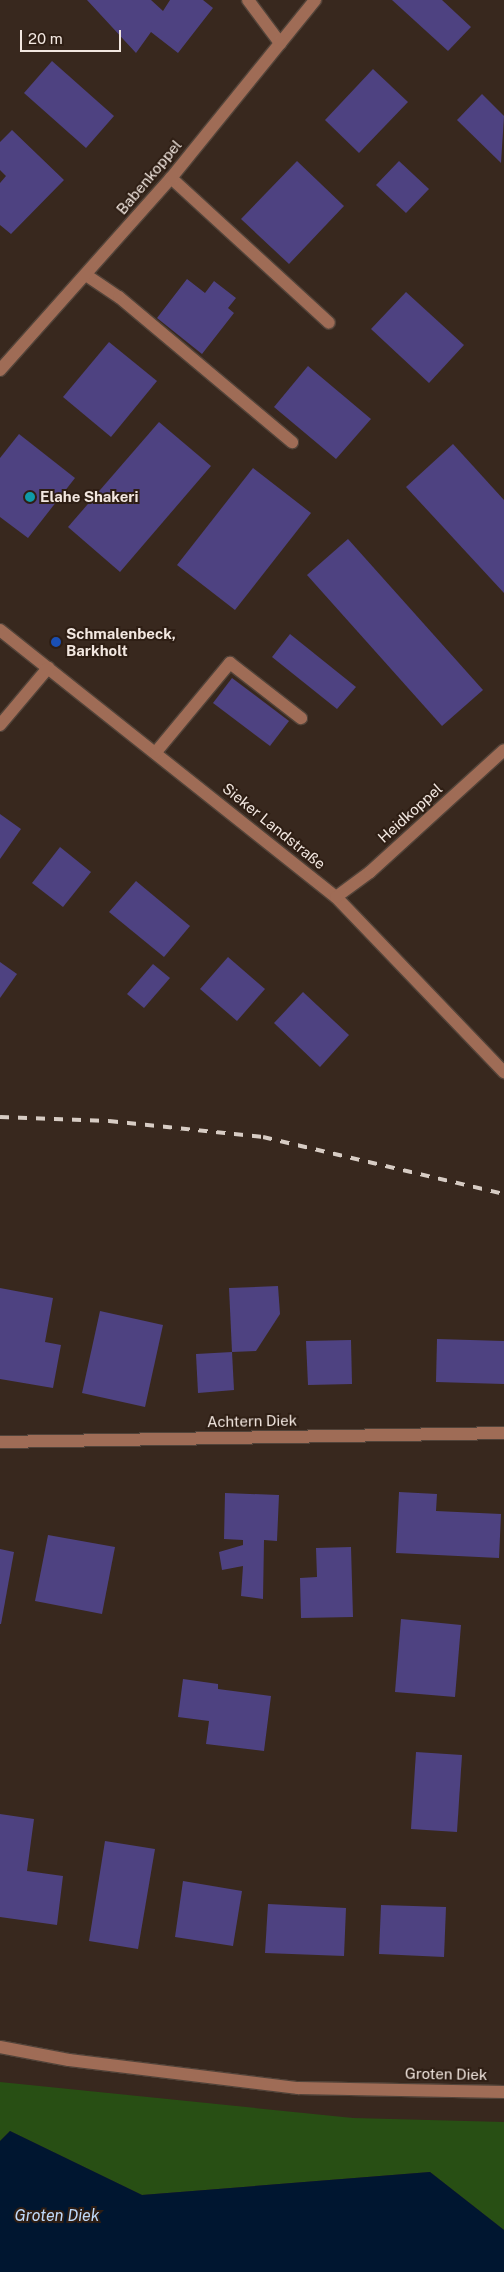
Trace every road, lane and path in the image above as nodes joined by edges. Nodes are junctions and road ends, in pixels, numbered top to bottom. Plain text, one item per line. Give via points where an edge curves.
1 (248, 0) edge
2 (315, 0) edge
3 (280, 43) junction
4 (171, 178) junction
5 (86, 275) junction
6 (329, 323) dead end
7 (0, 370) edge
8 (292, 442) dead end
9 (0, 630) edge
10 (48, 668) junction
11 (301, 718) dead end
12 (0, 725) edge
13 (504, 750) edge
14 (156, 752) junction
15 (336, 897) junction
16 (504, 1072) edge
17 (504, 1433) edge
18 (0, 1442) edge
19 (0, 2047) edge
20 (504, 2092) edge

1 - 3 street
2 - 3 street, Babenkoppel
3 - 4 street, Babenkoppel
4 - 5 street, Babenkoppel
4 - 6 street
5 - 7 street, Babenkoppel
5 - 8 street via 119,297
9 - 10 street, Sieker Landstraße
10 - 12 street
10 - 14 street, Sieker Landstraße
11 - 14 street via 230,663
13 - 15 street, Heidkoppel via 370,872
14 - 15 street, Sieker Landstraße
15 - 16 street, Sieker Landstraße
17 - 18 street, Achtern Diek
19 - 20 street, Groten Diek via 69,2060 298,2088

